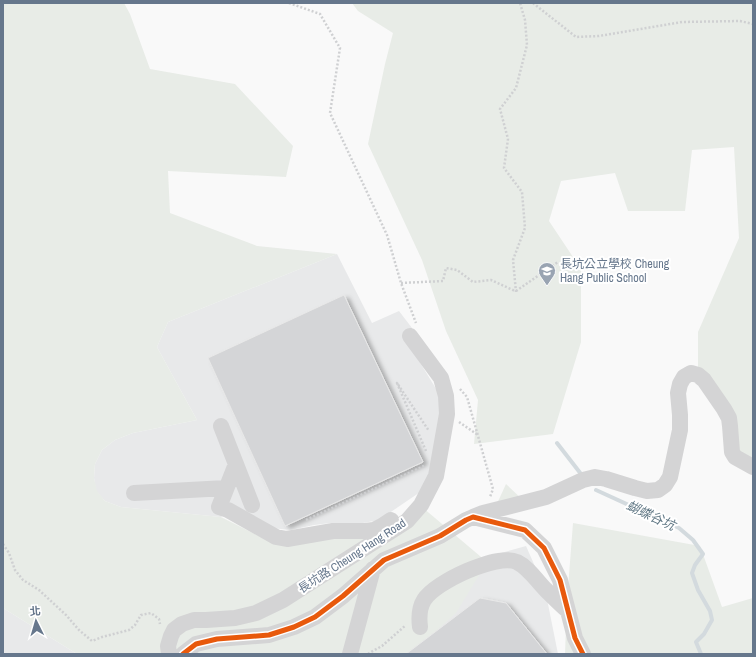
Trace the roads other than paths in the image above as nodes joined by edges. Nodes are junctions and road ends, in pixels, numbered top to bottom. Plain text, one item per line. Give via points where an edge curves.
1 (414, 333) road end
2 (221, 426) dead end
3 (236, 464) junction
4 (753, 467) edge
5 (226, 488) junction
6 (134, 494) dead end
7 (426, 495) junction
8 (252, 505) dead end
9 (478, 515) junction
10 (373, 569) junction
11 (568, 611) junction
12 (420, 621) road end
13 (169, 654) edge
14 (183, 654) edge
15 (350, 654) edge
16 (583, 654) edge

1 - 7 street, 長坑路 Cheung Hang Road via 441,378 446,396 447,414 436,476
2 - 3 street
3 - 5 street
3 - 8 street
4 - 9 street, 長坑路 Cheung Hang Road via 735,457 732,452 729,418 704,380 691,373 684,377 678,393 680,430 670,477 658,490 647,491 595,477 546,497
5 - 6 street
5 - 7 street via 219,507 276,537 287,539 333,531 374,530
7 - 13 street, 長坑路 Cheung Hang Road via 408,521 283,600 256,613 235,618 194,620 182,624 170,636
9 - 10 street, 長坑路 Cheung Hang Road via 440,536 384,560
9 - 11 street via 525,530 544,548 560,580
10 - 14 street, 長坑路 Cheung Hang Road via 343,596 294,627 269,635 217,639 196,644
10 - 15 street
11 - 12 street via 526,568 515,562 500,560 454,577 435,588 424,600
11 - 16 street via 575,638

